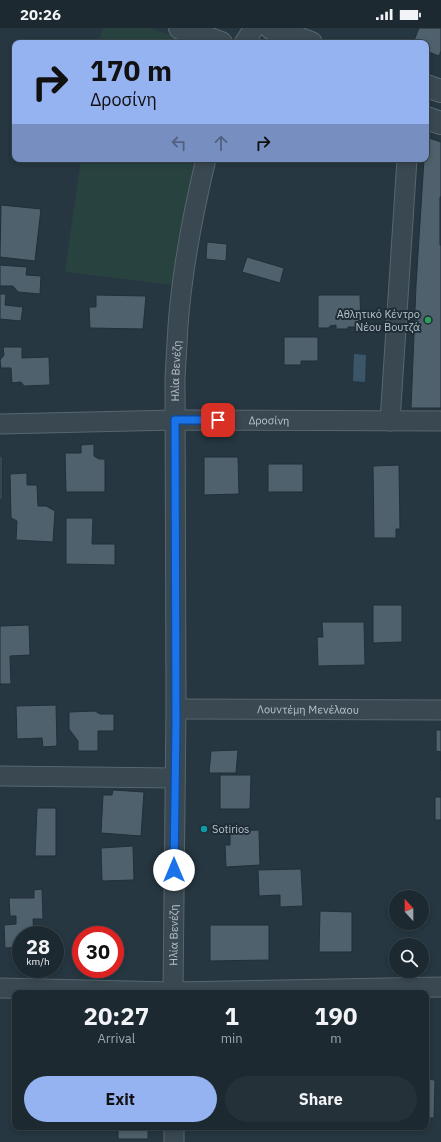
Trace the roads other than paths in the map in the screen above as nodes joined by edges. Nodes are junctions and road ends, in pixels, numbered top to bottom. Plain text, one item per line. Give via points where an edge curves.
1 (180, 28) edge
2 (254, 28) edge
3 (271, 28) edge
4 (213, 40) edge
5 (246, 40) edge
6 (303, 40) edge
7 (429, 87) edge
8 (441, 91) edge
9 (429, 119) edge
10 (441, 123) edge
11 (205, 162) edge
12 (407, 162) edge
13 (175, 420) junction
14 (390, 421) junction
15 (441, 421) edge
16 (0, 424) edge
17 (176, 709) junction
18 (441, 710) edge
19 (0, 776) edge
20 (175, 778) junction
21 (441, 987) edge
22 (0, 988) edge
23 (86, 990) edge
24 (173, 990) edge
25 (280, 990) edge
26 (174, 1130) edge
27 (174, 1142) edge

1 - 4 street
2 - 5 street
3 - 6 street
7 - 8 street
9 - 10 street
11 - 13 street, Ηλία Βενέζη via 192,221 178,325
12 - 14 street
13 - 14 street, Δροσίνη
13 - 16 street, Δροσίνη
13 - 17 street, Ηλία Βενέζη
14 - 15 street, Δροσίνη
17 - 18 street, Λουντέμη Μενέλαου
17 - 20 street, Ηλία Βενέζη
19 - 20 street
20 - 24 street, Ηλία Βενέζη
21 - 25 street
22 - 23 street
26 - 27 street

